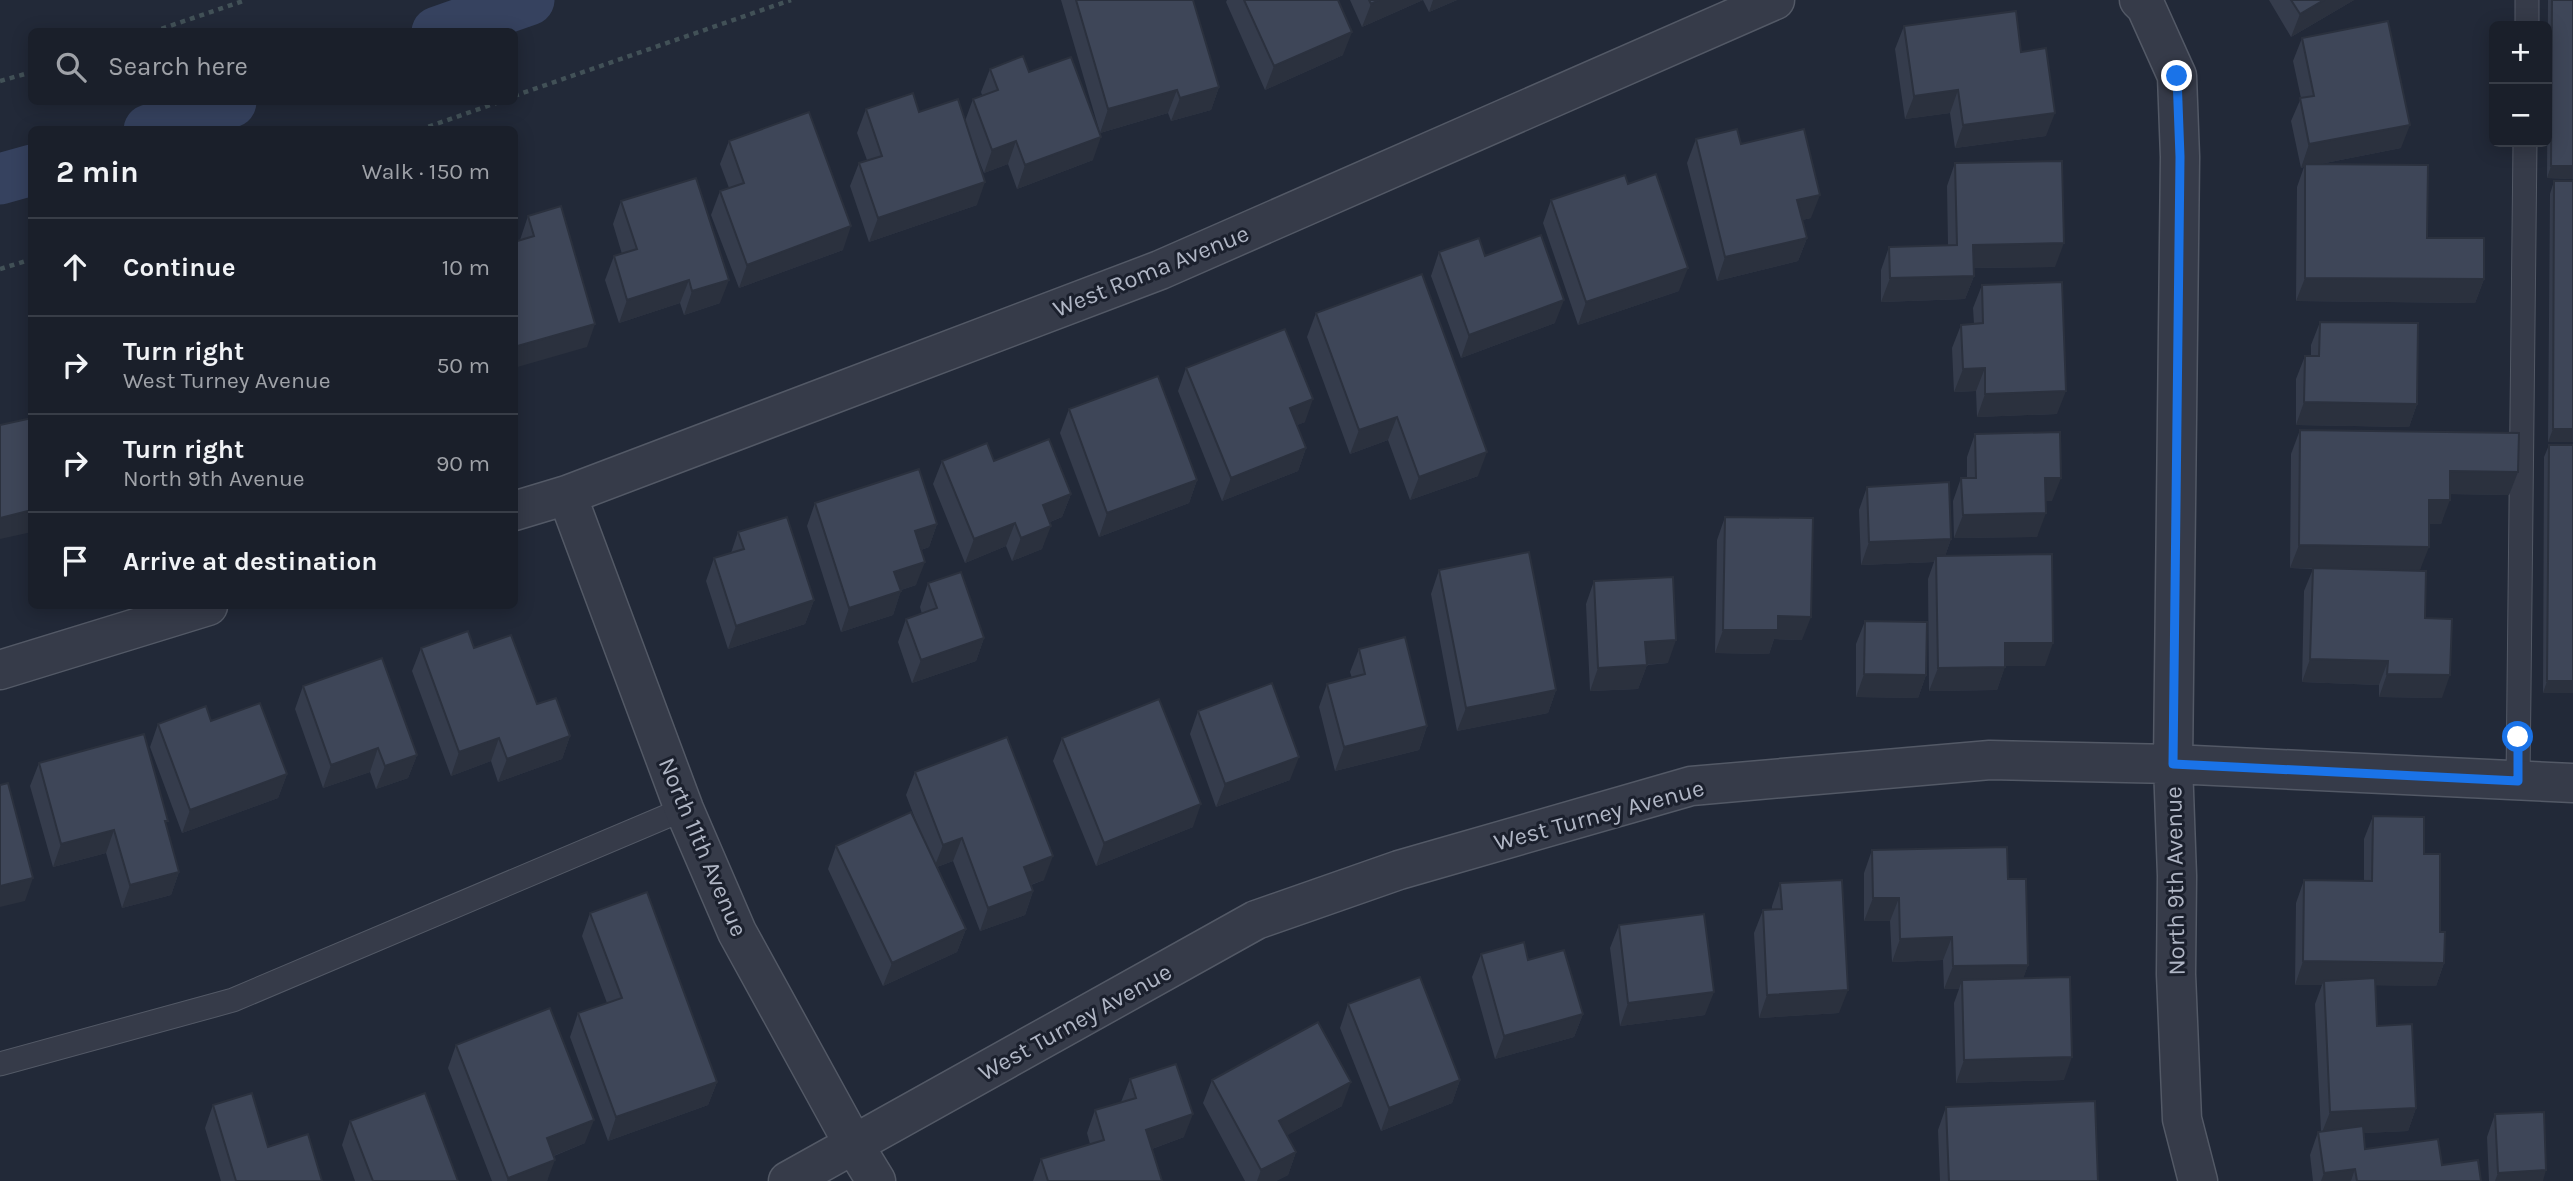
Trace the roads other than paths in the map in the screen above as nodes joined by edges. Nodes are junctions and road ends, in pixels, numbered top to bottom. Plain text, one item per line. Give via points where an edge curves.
1 (1775, 0) edge
2 (2139, 0) edge
3 (2527, 0) edge
4 (2527, 21) edge
5 (2525, 147) edge
6 (567, 495) junction
7 (518, 510) edge
8 (198, 609) edge
9 (0, 670) edge
10 (2173, 764) junction
11 (2518, 781) junction
12 (2573, 783) edge
13 (684, 809) junction
14 (0, 1064) edge
15 (854, 1146) junction
16 (788, 1181) edge
17 (876, 1181) edge
18 (2198, 1181) edge

1 - 6 street, West Roma Avenue via 1160,270
2 - 10 street, North 9th Avenue via 2177,76
3 - 4 lane
5 - 11 lane
6 - 7 street, West Roma Avenue
6 - 13 street, North 11th Avenue
8 - 9 street
10 - 11 street, West Turney Avenue
10 - 15 street, West Turney Avenue via 1990,760 1691,786 1399,870 1256,920
10 - 18 street, North 9th Avenue via 2182,1119
11 - 12 street, West Turney Avenue
13 - 14 lane via 233,1000
13 - 15 street, North 11th Avenue via 737,932
15 - 16 street, West Turney Avenue
15 - 17 street, North 11th Avenue

